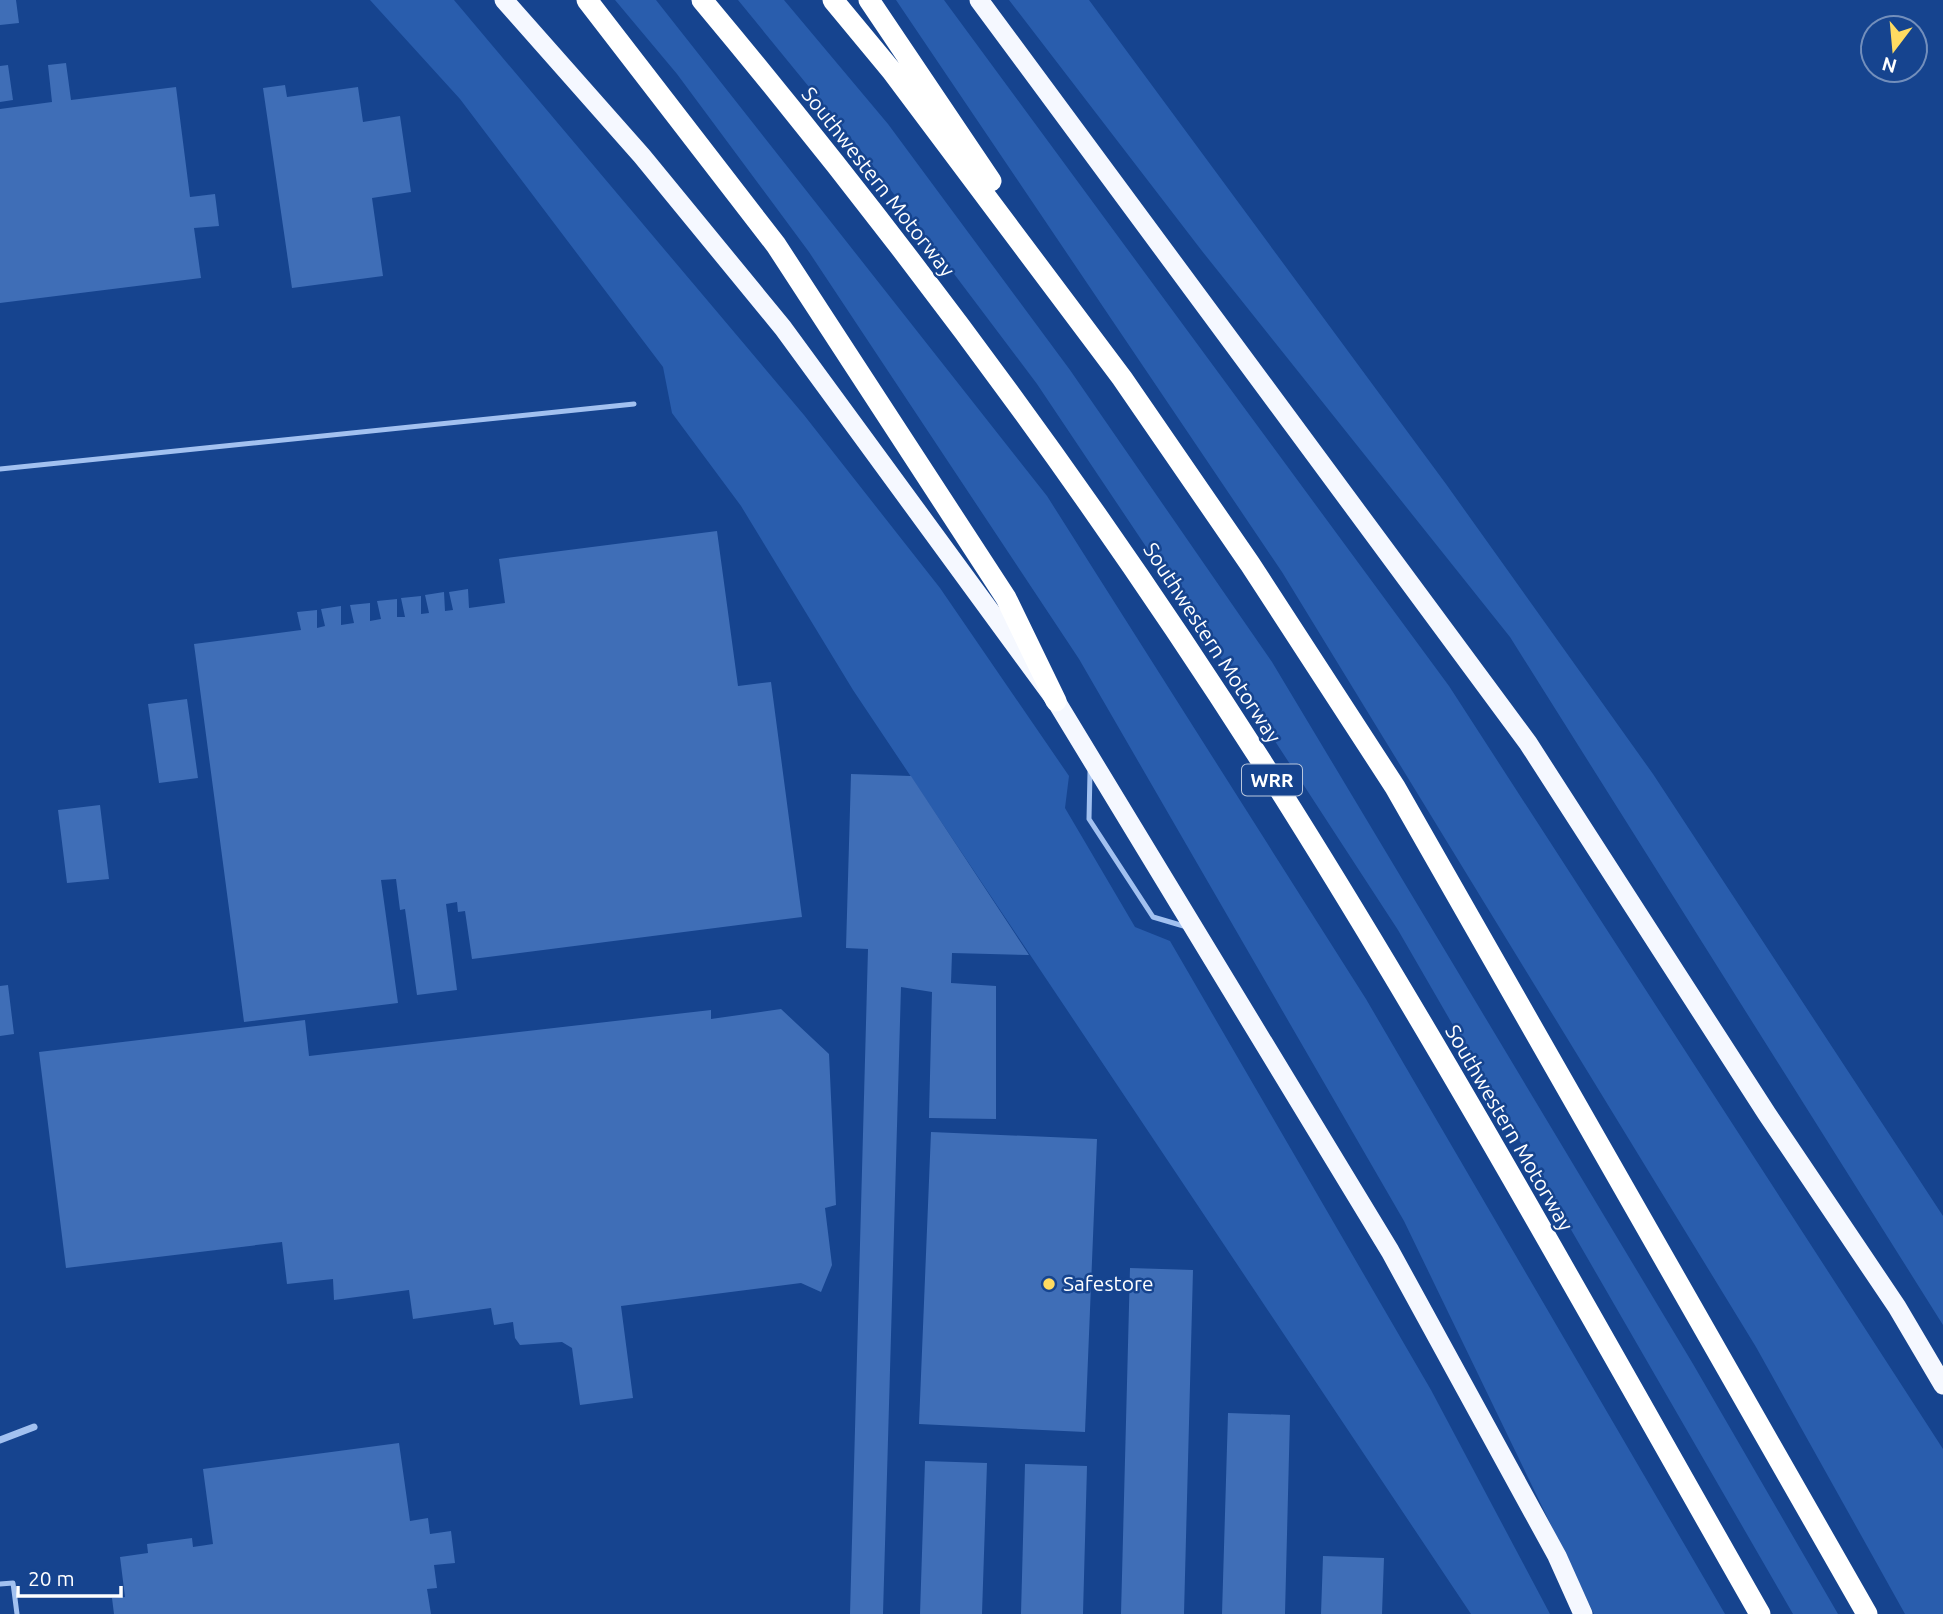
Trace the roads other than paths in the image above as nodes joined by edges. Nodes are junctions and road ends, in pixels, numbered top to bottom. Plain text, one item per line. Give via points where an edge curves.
1 (504, 0) edge
2 (587, 0) edge
3 (702, 0) edge
4 (833, 0) edge
5 (869, 0) edge
6 (979, 0) edge
7 (1122, 378) junction
8 (634, 404) dead end
9 (0, 469) edge
10 (1056, 701) junction
11 (1091, 760) junction
12 (1194, 929) junction
13 (1943, 1385) edge
14 (34, 1427) dead end
15 (0, 1440) edge
16 (0, 1584) edge
17 (17, 1614) edge
18 (1583, 1614) edge
19 (1760, 1614) edge
20 (1867, 1614) edge

1 - 10 highway via 642,156 783,328
2 - 10 highway via 776,245 1006,598
3 - 19 highway, Southwestern Motorway / WRR via 963,333 1124,554 1283,796 1428,1035
4 - 7 highway via 891,70
5 - 7 highway
6 - 13 highway via 1528,743 1897,1307
7 - 20 highway via 1395,787
8 - 9 lane
10 - 11 highway
11 - 12 highway
11 - 12 lane via 1089,819 1153,918
12 - 18 highway via 1390,1251 1557,1556
14 - 15 street
16 - 17 lane via 13,1583

